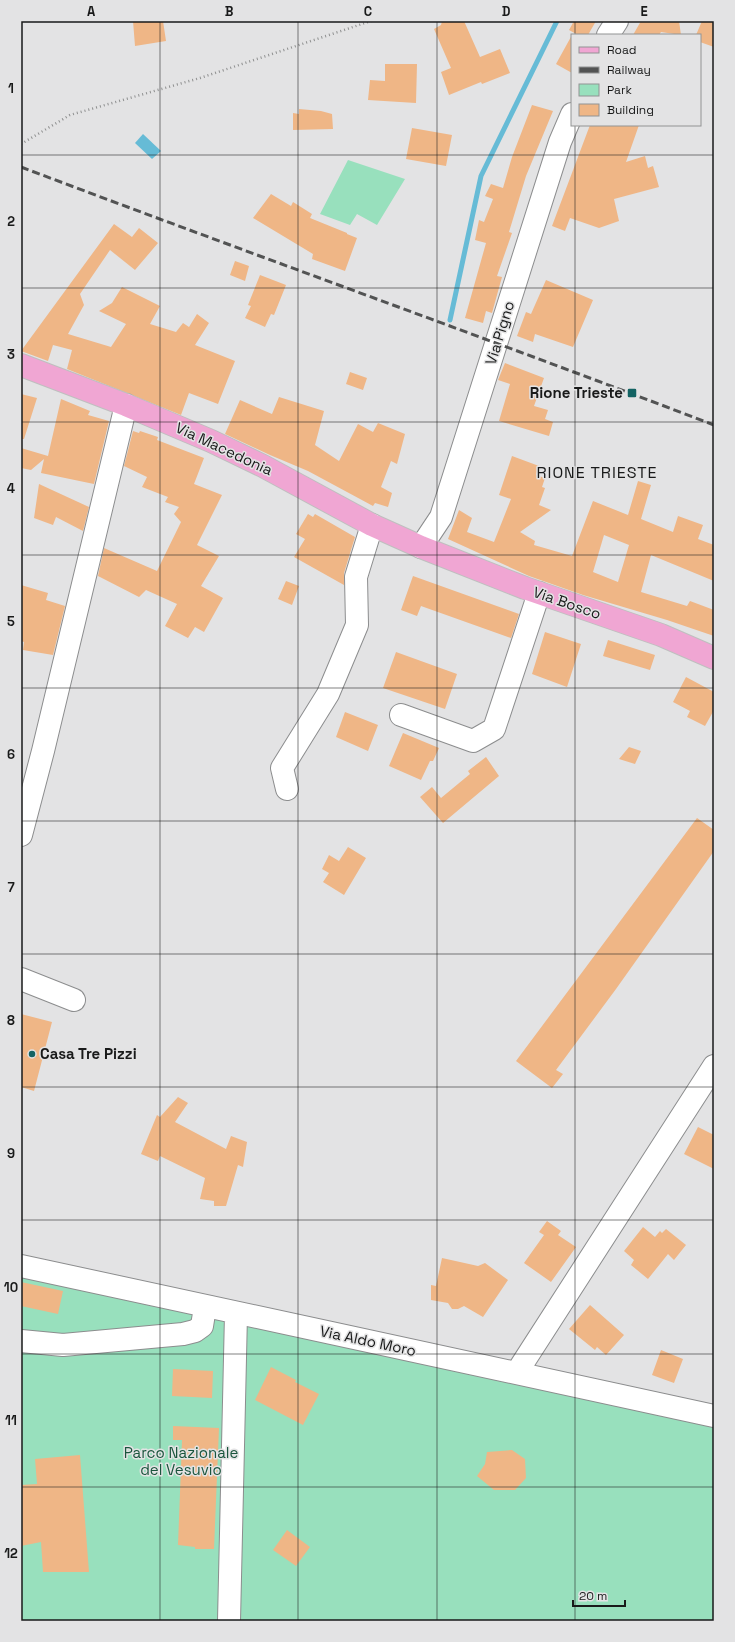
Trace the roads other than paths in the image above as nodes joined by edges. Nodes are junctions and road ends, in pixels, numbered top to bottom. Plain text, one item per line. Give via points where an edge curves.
1 (617, 21) edge
2 (609, 34) edge
3 (571, 116) edge
4 (21, 365) edge
5 (126, 405) junction
6 (372, 525) junction
7 (421, 547) junction
8 (540, 593) junction
9 (714, 658) edge
10 (401, 715) dead end
11 (287, 789) dead end
12 (21, 835) edge
13 (21, 979) edge
14 (74, 1000) dead end
15 (714, 1066) edge
16 (21, 1266) edge
17 (206, 1307) junction
18 (236, 1314) junction
19 (21, 1341) edge
20 (517, 1372) junction
21 (714, 1416) edge
22 (229, 1621) edge

1 - 2 street
3 - 7 street, Via Pigno via 560,142 441,517
4 - 5 main road, Via Macedonia
5 - 6 main road, Via Macedonia via 263,466
5 - 12 street
6 - 7 main road, Via Macedonia
6 - 11 street via 356,577 357,625 328,694 282,768
7 - 8 main road, Via Bosco
8 - 9 main road, Via Bosco via 661,635
8 - 10 street via 494,728 473,741
13 - 14 street
15 - 20 street
16 - 17 street, Via Aldo Moro
17 - 18 street, Via Aldo Moro
17 - 19 street via 202,1326 183,1334 63,1345
18 - 20 street, Via Aldo Moro
18 - 22 street
20 - 21 street, Via Aldo Moro

